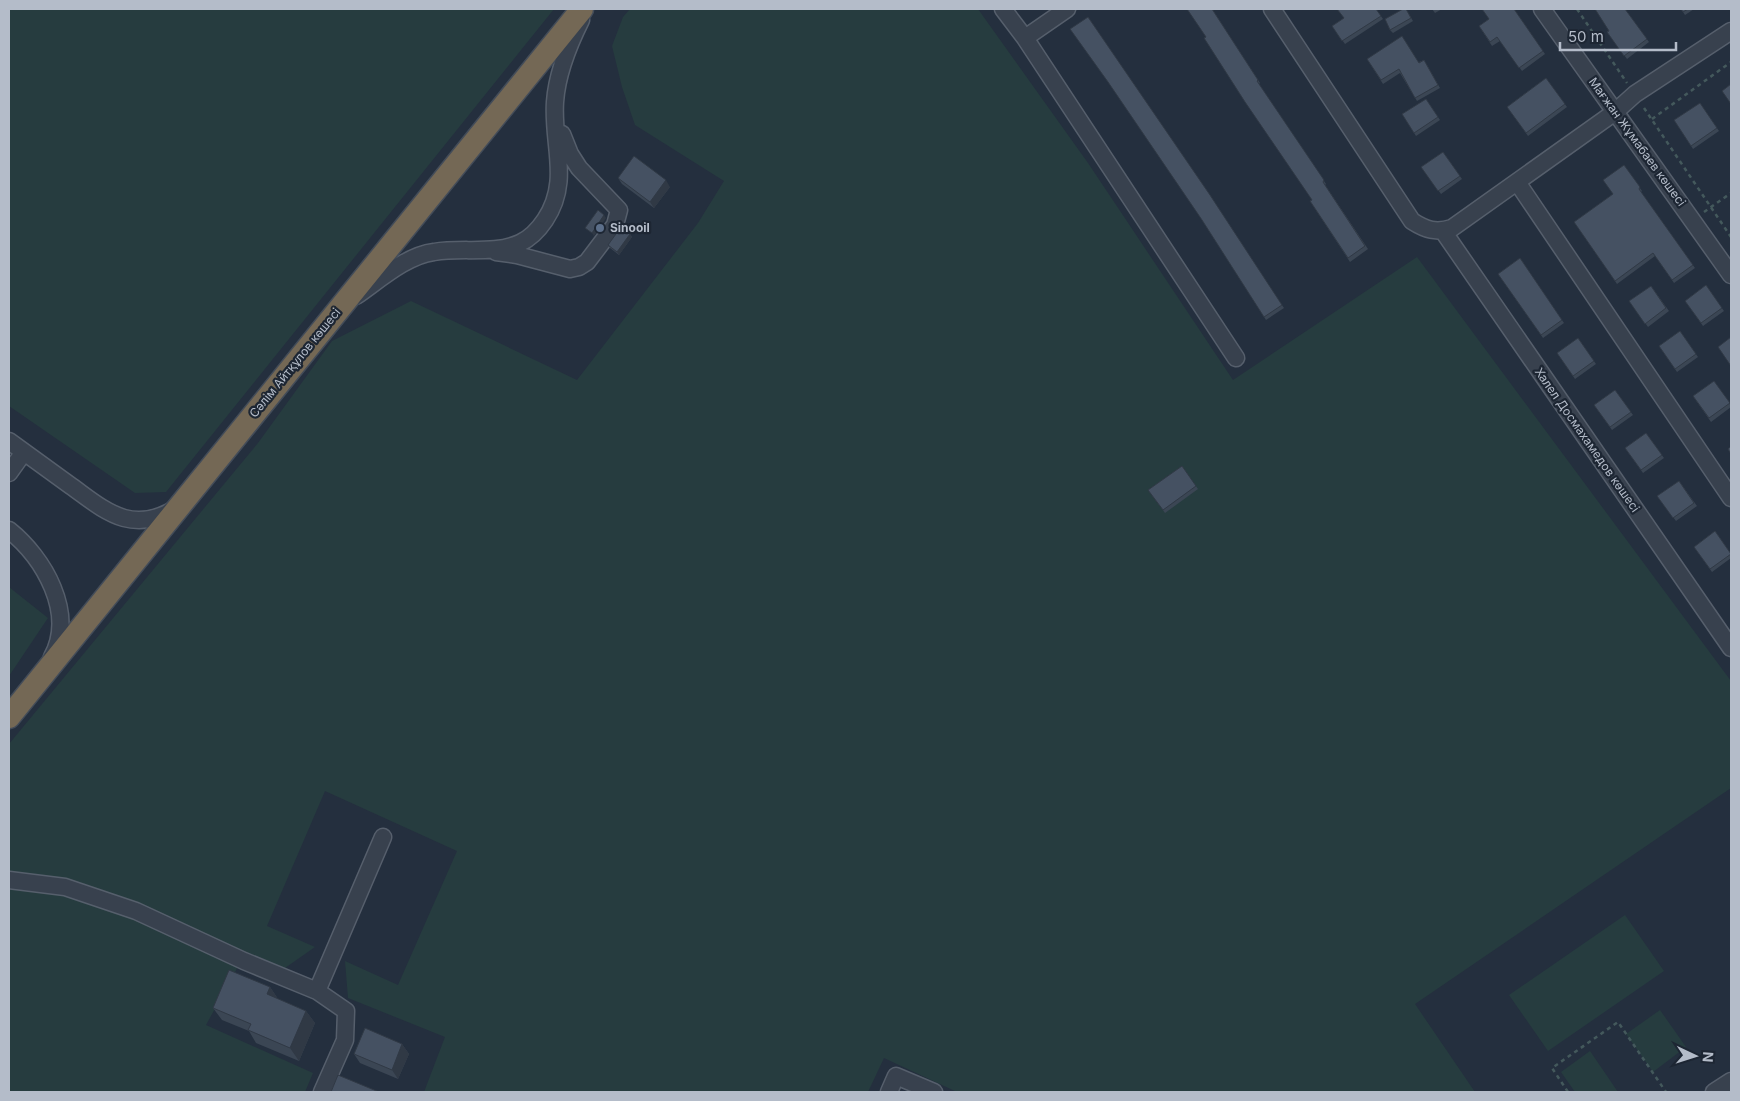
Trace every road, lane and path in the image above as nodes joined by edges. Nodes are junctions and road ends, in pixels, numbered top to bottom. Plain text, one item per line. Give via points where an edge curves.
1 (582, 9) edge
2 (588, 9) edge
3 (1003, 9) edge
4 (1067, 9) edge
5 (1272, 9) edge
6 (1542, 9) edge
7 (1577, 9) edge
8 (1731, 31) edge
9 (1024, 38) junction
10 (1731, 62) edge
11 (560, 69) junction
12 (1635, 94) junction
13 (1615, 112) junction
14 (1652, 119) junction
15 (1517, 182) junction
16 (1731, 193) edge
17 (1710, 207) junction
18 (1693, 220) junction
19 (1443, 231) junction
20 (1731, 237) edge
21 (486, 251) junction
22 (1731, 275) edge
23 (342, 306) junction
24 (1236, 358) dead end
25 (9, 441) edge
26 (24, 452) junction
27 (9, 473) edge
28 (1731, 498) edge
29 (179, 506) junction
30 (9, 530) edge
31 (1731, 648) edge
32 (42, 676) junction
33 (9, 717) edge
34 (383, 836) dead end
35 (9, 880) edge
36 (317, 991) junction
37 (1731, 1081) edge
38 (322, 1092) edge
39 (889, 1092) edge
40 (934, 1092) edge
41 (1568, 1092) edge
42 (1666, 1092) edge
43 (1714, 1092) edge

1 - 23 highway, Сәлім Айтқұлов көшесі
2 - 11 street
3 - 9 street
4 - 9 street
5 - 19 street via 1412,221 1423,228
6 - 13 street, Мағжан Жұмабаев көшесі
7 - 12 path
8 - 12 street
9 - 24 street
10 - 14 path
11 - 21 street via 554,127 560,182 553,208 538,231 521,242
11 - 21 street via 560,123 564,140 579,168 619,210 616,225 587,262 570,269 517,255
12 - 13 street
12 - 14 path
13 - 15 street
13 - 18 street, Мағжан Жұмабаев көшесі
14 - 17 path
15 - 19 street
15 - 28 street
16 - 17 path
17 - 18 path
17 - 20 path
18 - 22 street, Мағжан Жұмабаев көшесі
19 - 31 street, Халел Досмахамедов көшесі
21 - 23 street via 433,252 410,260
23 - 29 highway, Сәлім Айтқұлов көшесі
25 - 26 street
26 - 27 street
26 - 29 street via 100,507 124,518 152,519
29 - 32 highway, Сәлім Айтқұлов көшесі
30 - 32 street via 23,541 42,565 58,604 59,641
32 - 33 highway, Сәлім Айтқұлов көшесі
34 - 36 street
35 - 36 street via 65,887 136,911
36 - 38 street via 346,1011 345,1040
37 - 43 street
39 - 40 street via 896,1076
41 - 42 path via 1552,1068 1618,1022

